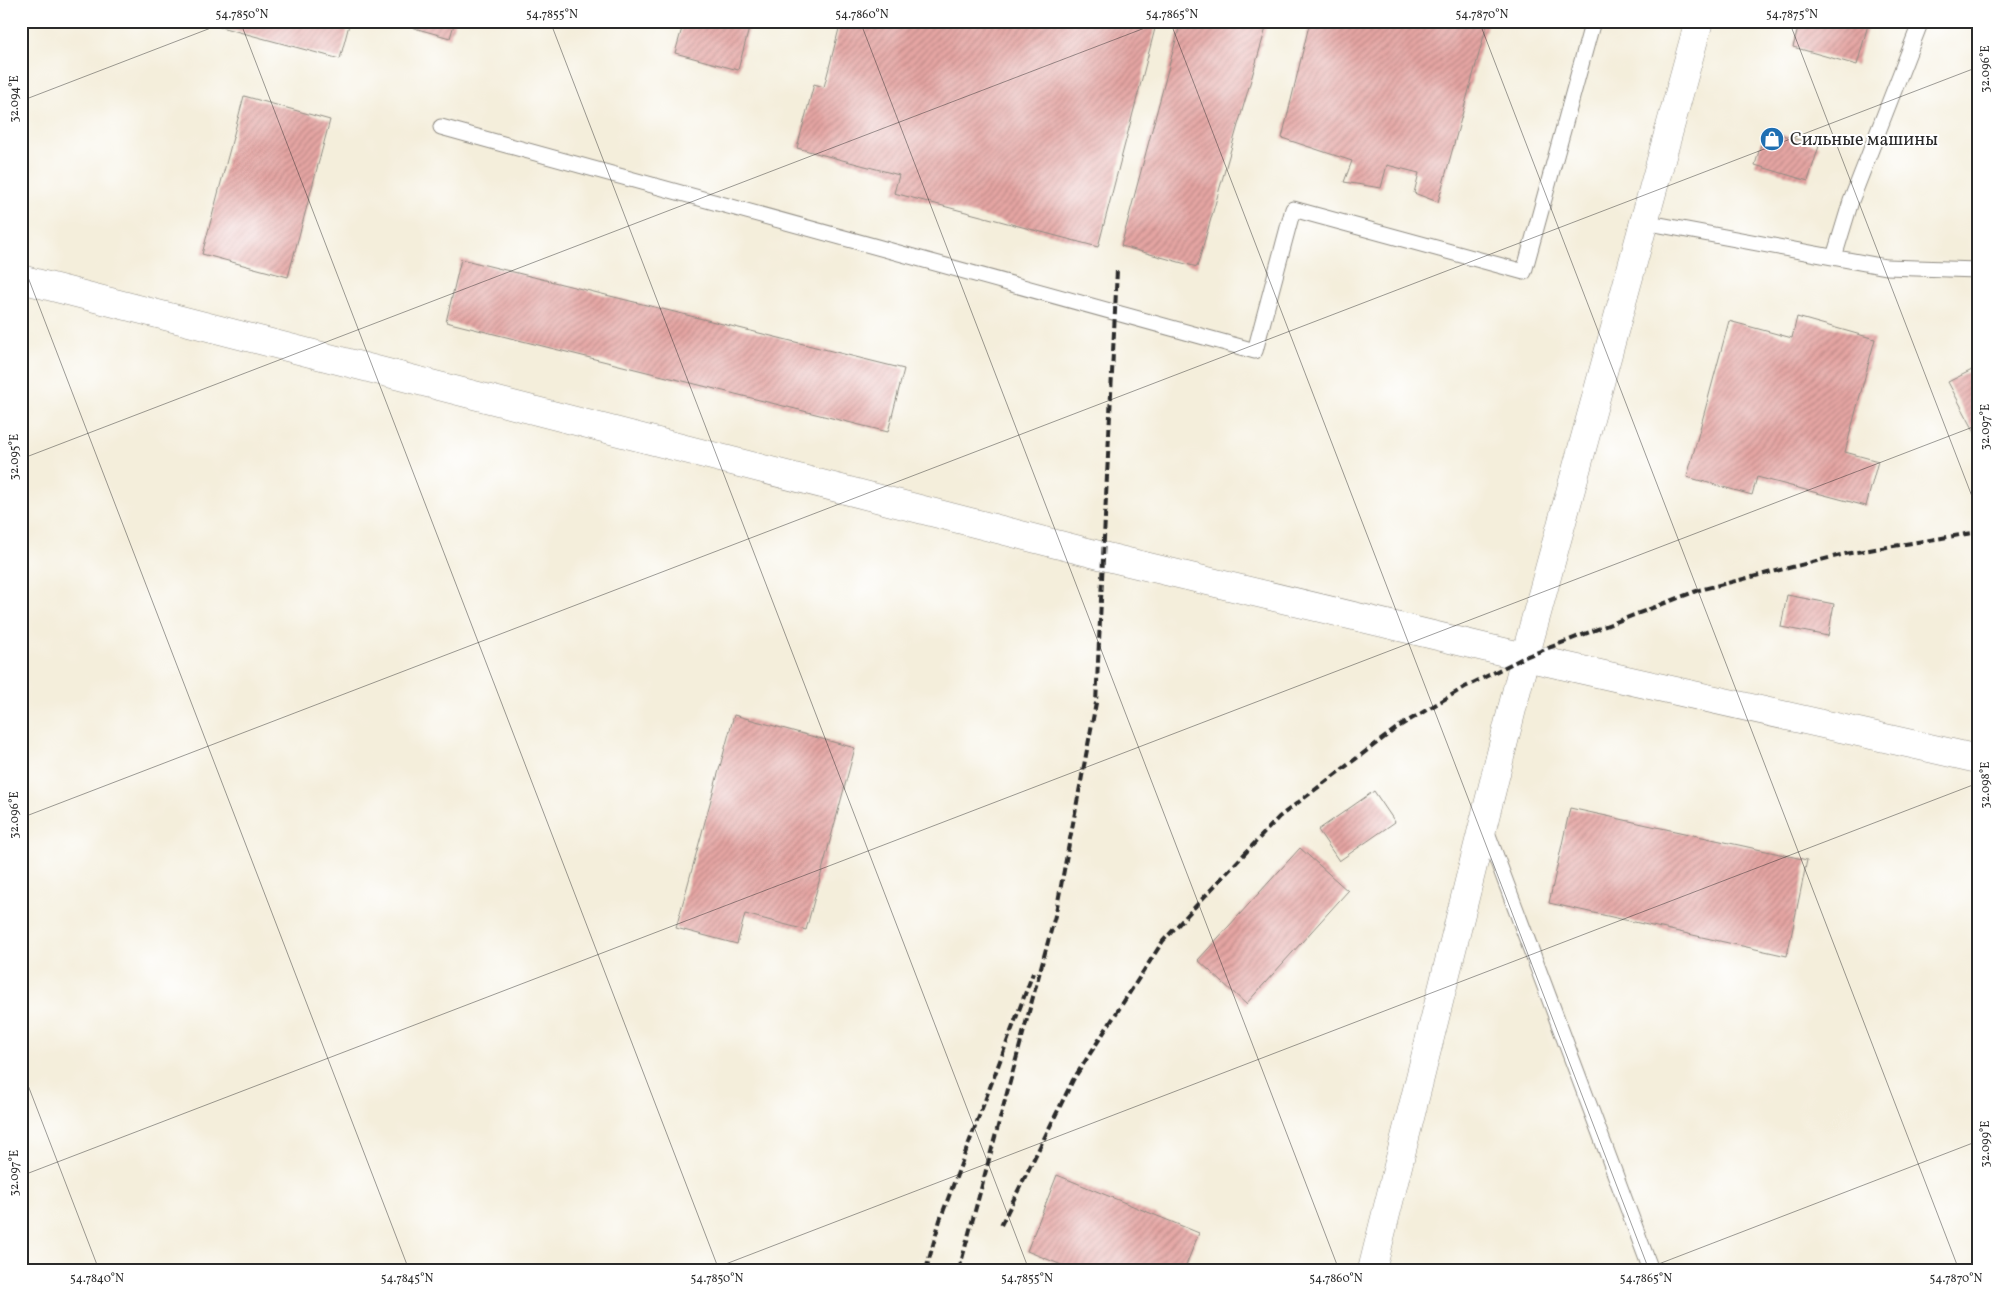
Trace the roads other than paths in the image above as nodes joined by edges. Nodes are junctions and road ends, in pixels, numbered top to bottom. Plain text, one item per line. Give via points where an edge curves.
1 (1593, 21) edge
2 (1699, 21) edge
3 (1921, 21) edge
4 (441, 127) dead end
5 (1644, 222) junction
6 (1834, 257) junction
7 (1978, 270) edge
8 (21, 279) edge
9 (1525, 658) junction
10 (1978, 759) edge
11 (1484, 823) junction
12 (1372, 1270) edge
13 (1651, 1270) edge

1 - 4 lane via 1524,272 1294,208 1255,351
2 - 5 street
3 - 6 lane via 1851,202
5 - 6 lane
5 - 9 street
6 - 7 lane via 1886,267
8 - 9 street via 1103,556
9 - 10 street
9 - 11 street
11 - 12 street
11 - 13 lane

